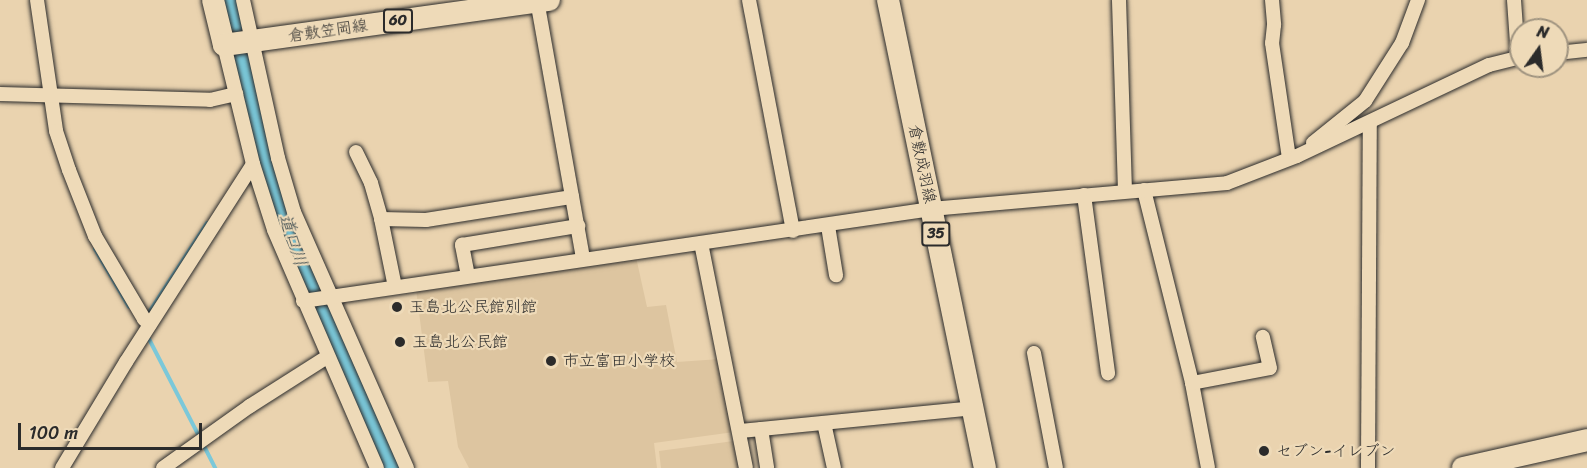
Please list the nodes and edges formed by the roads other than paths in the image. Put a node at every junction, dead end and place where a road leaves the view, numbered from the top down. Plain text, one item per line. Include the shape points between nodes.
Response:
1 (37, 0) edge
2 (213, 0) edge
3 (243, 0) edge
4 (748, 0) edge
5 (888, 0) edge
6 (1119, 0) edge
7 (1272, 0) edge
8 (1418, 0) edge
9 (1514, 0) edge
10 (541, 1) edge
11 (478, 5) edge
12 (1516, 18) edge
13 (238, 43) junction
14 (1587, 50) edge
15 (1569, 52) edge
16 (1509, 60) edge
17 (0, 94) edge
18 (236, 94) junction
19 (48, 97) junction
20 (1370, 123) junction
21 (356, 152) dead end
22 (1293, 157) junction
23 (253, 164) junction
24 (1144, 190) junction
25 (1125, 191) junction
26 (1084, 195) junction
27 (572, 197) junction
28 (931, 209) junction
29 (381, 219) junction
30 (578, 226) junction
31 (828, 226) junction
32 (793, 231) junction
33 (701, 243) junction
34 (584, 259) junction
35 (836, 275) dead end
36 (468, 276) junction
37 (394, 287) junction
38 (329, 297) junction
39 (304, 301) junction
40 (150, 325) junction
41 (1263, 337) dead end
42 (1034, 353) dead end
43 (327, 357) junction
44 (1108, 373) dead end
45 (1192, 383) junction
46 (973, 408) junction
47 (824, 423) junction
48 (761, 429) junction
49 (740, 431) junction
50 (1587, 440) edge
51 (1587, 455) edge
52 (62, 468) edge
53 (163, 468) edge
54 (377, 468) edge
55 (407, 468) edge
56 (746, 468) edge
57 (767, 468) edge
58 (834, 468) edge
59 (985, 468) edge
60 (1056, 468) edge
61 (1208, 468) edge
62 (1368, 468) edge
63 (1463, 468) edge
64 (1532, 468) edge

1 - 19 street
2 - 13 main road
3 - 13 street
4 - 32 street
5 - 28 main road, 倉敷成羽線 / 35
6 - 25 street
7 - 22 street via 1272,43
8 - 22 street via 1402,43 1365,101
9 - 12 street
10 - 11 main road, 倉敷笠岡線 / 60
10 - 27 street
11 - 13 main road, 倉敷笠岡線 / 60
13 - 18 street
13 - 38 street via 294,212
14 - 15 street
16 - 20 street via 1489,65
17 - 19 street
18 - 19 street via 210,100
18 - 23 street
19 - 40 street via 56,131 96,236
20 - 22 street
20 - 62 street
21 - 29 street via 371,183
22 - 24 street via 1227,183
23 - 39 street via 274,230
23 - 40 street
24 - 25 street
24 - 45 street
25 - 26 street
26 - 28 street
26 - 44 street
27 - 29 street via 426,220
27 - 30 street
28 - 31 street
28 - 46 main road, 倉敷成羽線 / 35
29 - 37 street
30 - 34 street
30 - 36 street via 462,245
31 - 32 street
31 - 35 street
32 - 33 street
33 - 34 street
33 - 49 street
34 - 36 street
36 - 37 street
37 - 38 street
38 - 39 street
38 - 55 street
39 - 43 street
40 - 52 street
41 - 45 street via 1270,368
42 - 60 street
43 - 53 street
43 - 54 street
45 - 61 street
46 - 47 street
46 - 59 main road, 倉敷成羽線 / 35
47 - 48 street
47 - 58 street
48 - 49 street
48 - 57 street
49 - 56 street
50 - 63 main road
51 - 64 main road

